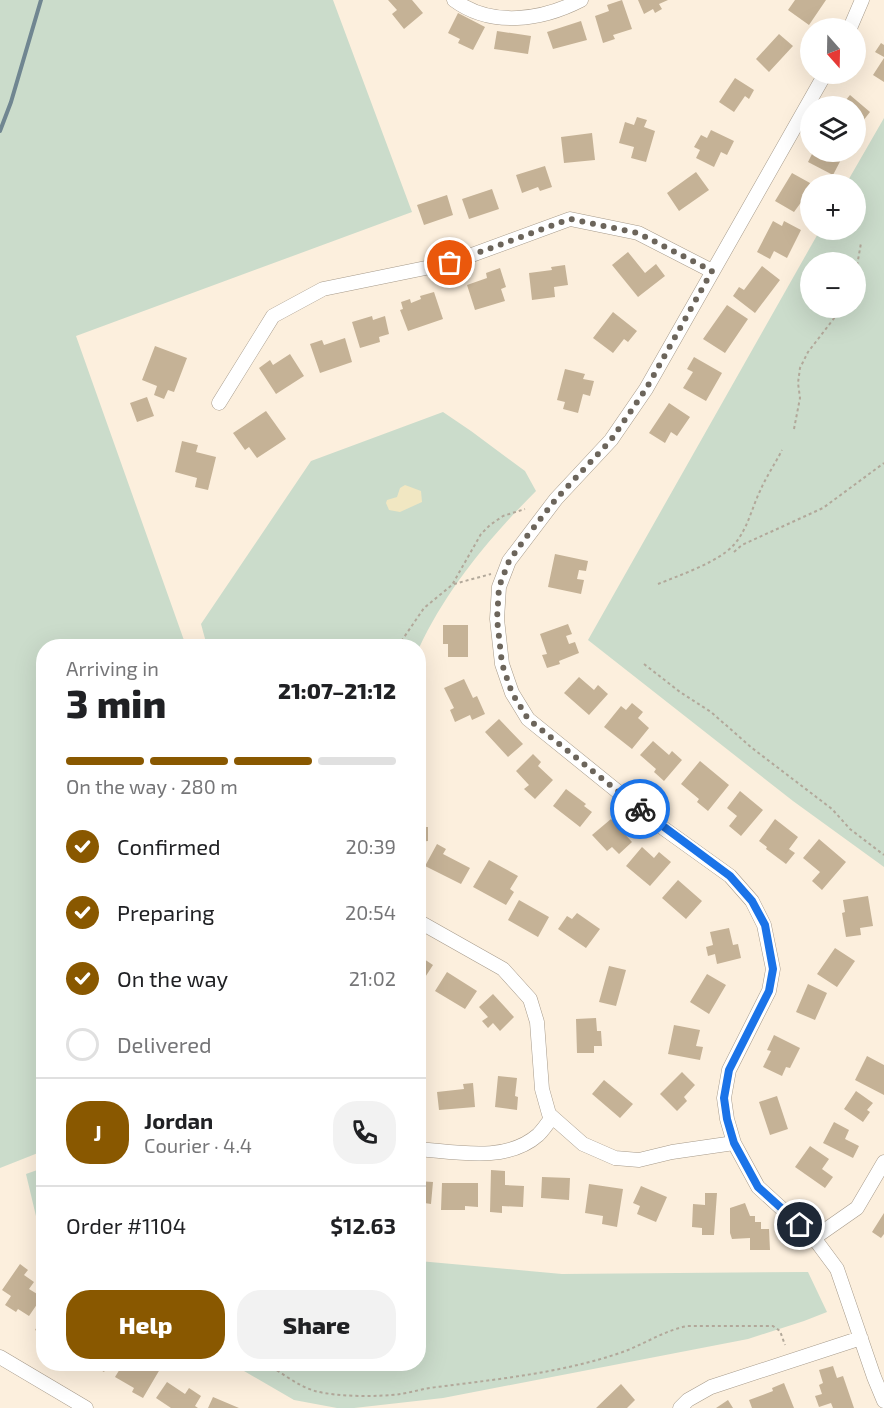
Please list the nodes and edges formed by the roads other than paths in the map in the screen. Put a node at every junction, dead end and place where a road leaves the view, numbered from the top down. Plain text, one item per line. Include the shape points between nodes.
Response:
1 (454, 0) edge
2 (581, 0) edge
3 (862, 0) edge
4 (854, 18) edge
5 (819, 84) edge
6 (712, 271) junction
7 (219, 403) dead end
8 (426, 926) edge
9 (552, 1117) junction
10 (734, 1143) junction
11 (426, 1150) edge
12 (884, 1162) edge
13 (814, 1238) junction
14 (861, 1338) junction
15 (0, 1357) edge
16 (884, 1401) edge
17 (86, 1408) edge
18 (680, 1408) edge

1 - 2 street via 477,12 513,19 549,13
3 - 4 street
5 - 6 street
6 - 7 street via 638,233 570,219 450,263 323,289 273,316
6 - 10 street via 646,389 611,440 556,499 509,561 499,587 497,619 502,664 512,693 528,719 659,825 730,876 752,901 765,925 773,969 769,991 729,1070 724,1098
8 - 9 street via 503,969 530,999 537,1022 542,1089
9 - 10 street via 583,1144 615,1158 639,1160
9 - 11 street via 537,1136 510,1150 490,1154
10 - 13 street via 758,1187
12 - 13 street via 857,1208
13 - 14 street via 837,1269
14 - 16 street
14 - 18 street via 711,1387
15 - 17 street

